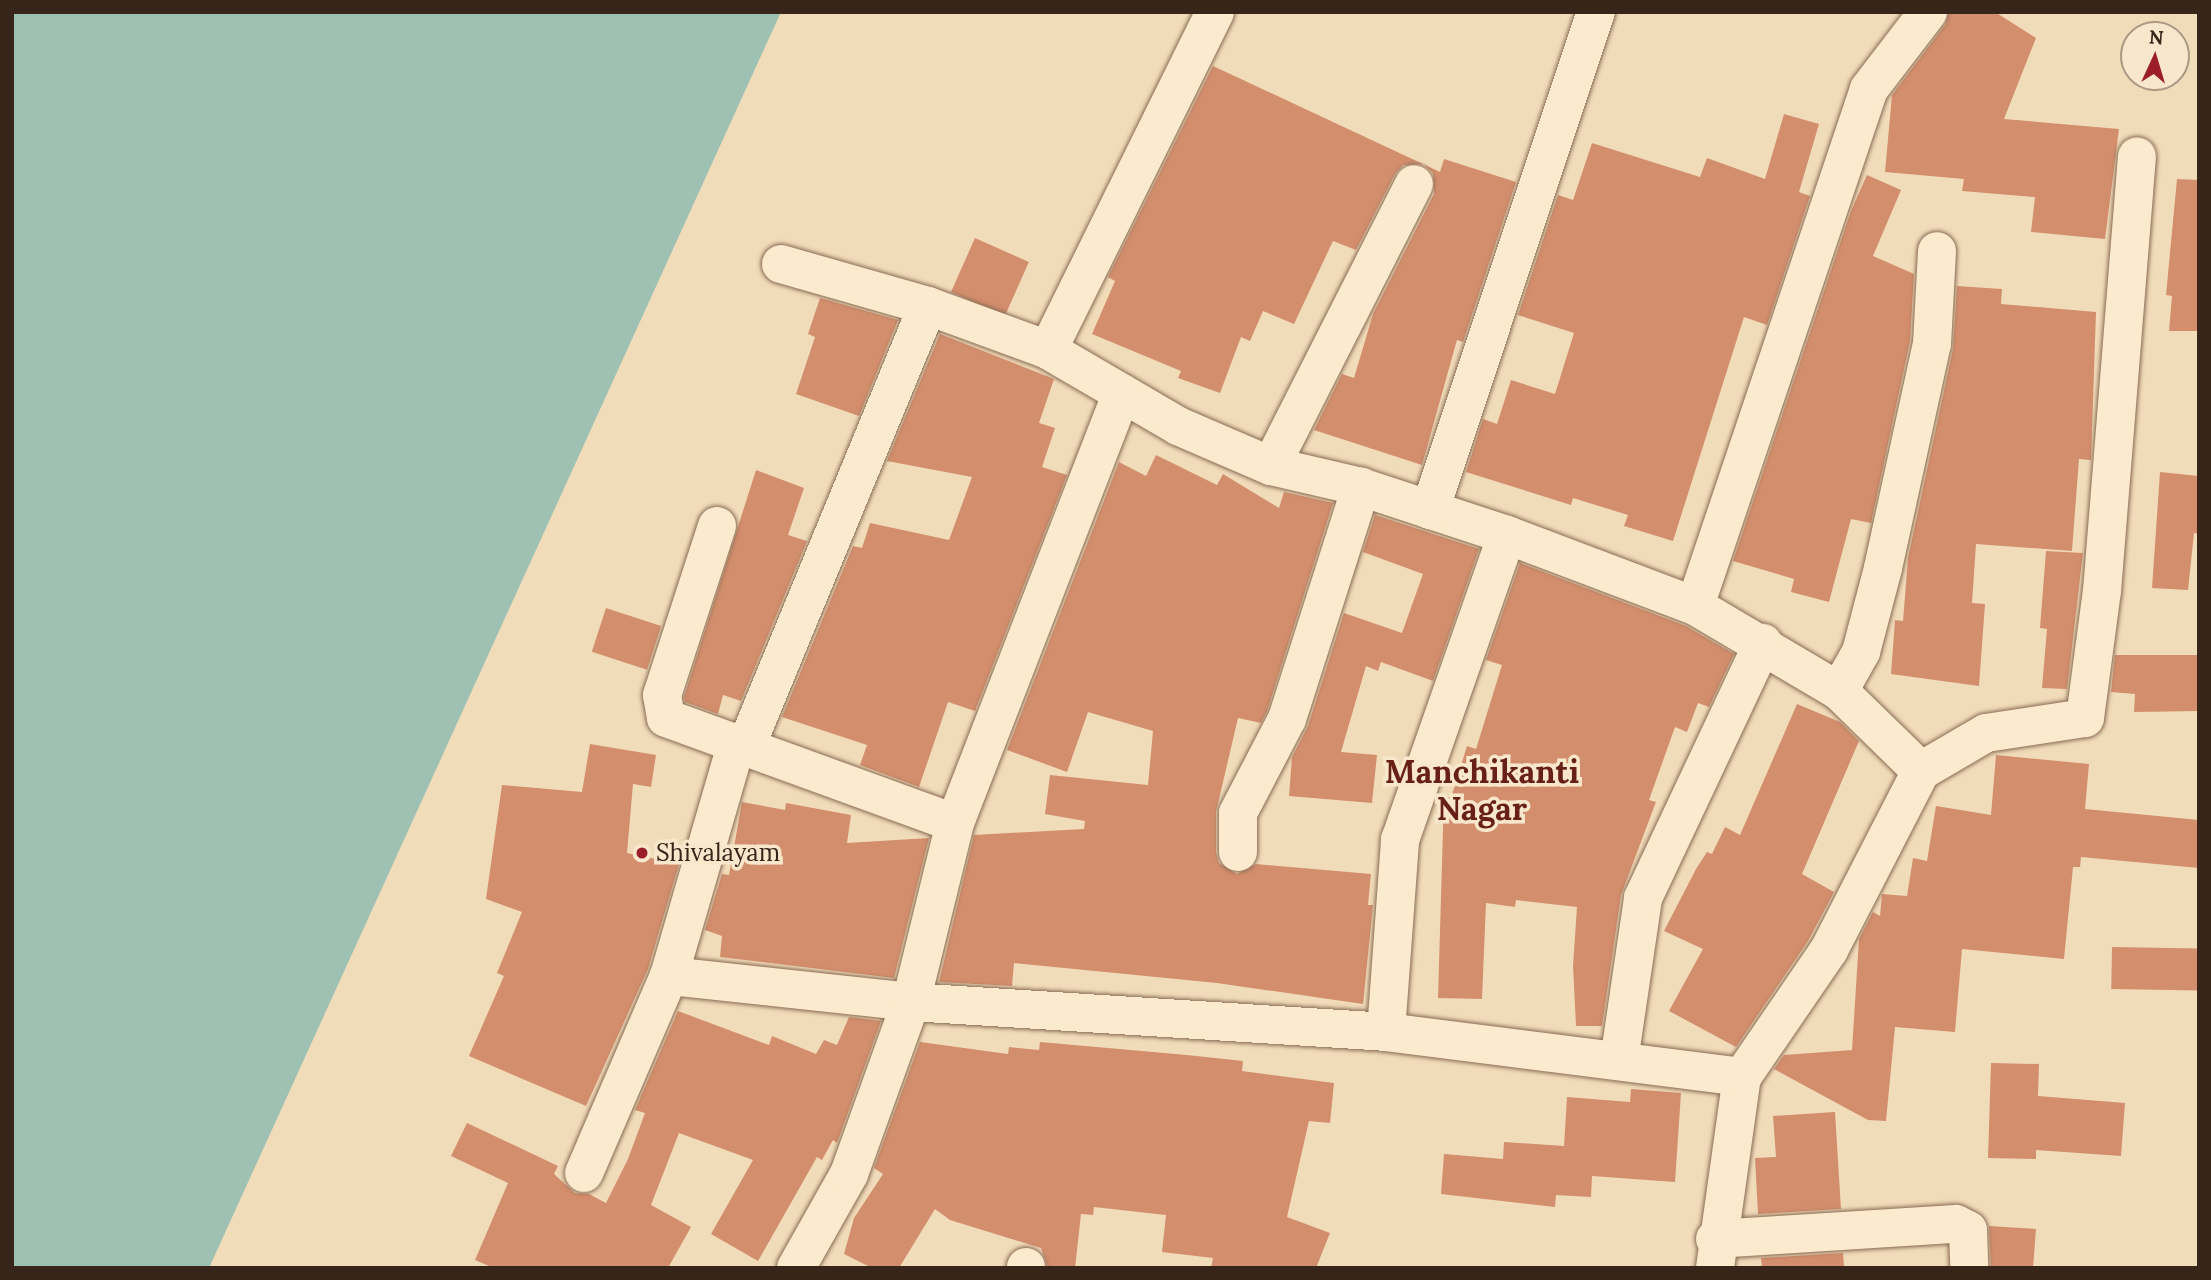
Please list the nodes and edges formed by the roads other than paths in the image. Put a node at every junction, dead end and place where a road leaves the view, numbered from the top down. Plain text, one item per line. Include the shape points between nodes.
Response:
1 (1215, 12) edge
2 (1596, 12) edge
3 (1928, 12) edge
4 (2137, 156) dead end
5 (1414, 184) dead end
6 (1937, 251) dead end
7 (782, 264) dead end
8 (928, 306) junction
9 (1048, 350) junction
10 (1122, 393) junction
11 (1271, 467) junction
12 (1361, 487) junction
13 (1430, 510) junction
14 (717, 526) dead end
15 (1507, 534) junction
16 (1695, 606) junction
17 (1763, 643) junction
18 (1839, 691) junction
19 (741, 748) junction
20 (1921, 771) junction
21 (956, 822) junction
22 (1238, 852) dead end
23 (669, 976) junction
24 (911, 1002) junction
25 (1386, 1032) junction
26 (1619, 1060) junction
27 (1742, 1077) junction
28 (584, 1173) dead end
29 (1715, 1253) edge
30 (796, 1268) edge
31 (1969, 1268) edge

1 - 9 street
2 - 13 street
3 - 16 street via 1869,89
4 - 20 street via 2102,590 2085,718 1986,733
5 - 11 street
6 - 18 street via 1932,344 1886,555 1861,652
7 - 8 street
8 - 9 street
8 - 19 street
9 - 10 street
10 - 11 street via 1178,426
10 - 21 street
11 - 12 street
12 - 13 street
12 - 22 street via 1287,719 1238,813
13 - 15 street
14 - 19 street via 661,707 674,724
15 - 16 street
15 - 25 street via 1400,840
16 - 17 street
17 - 18 street
17 - 26 street via 1643,898
18 - 20 street
19 - 21 street
19 - 23 street
20 - 27 street via 1829,950
21 - 24 street
23 - 24 street
23 - 28 street
24 - 25 street
24 - 30 street via 849,1174
25 - 26 street
26 - 27 street
27 - 29 street
29 - 31 street via 1956,1224 1968,1230

